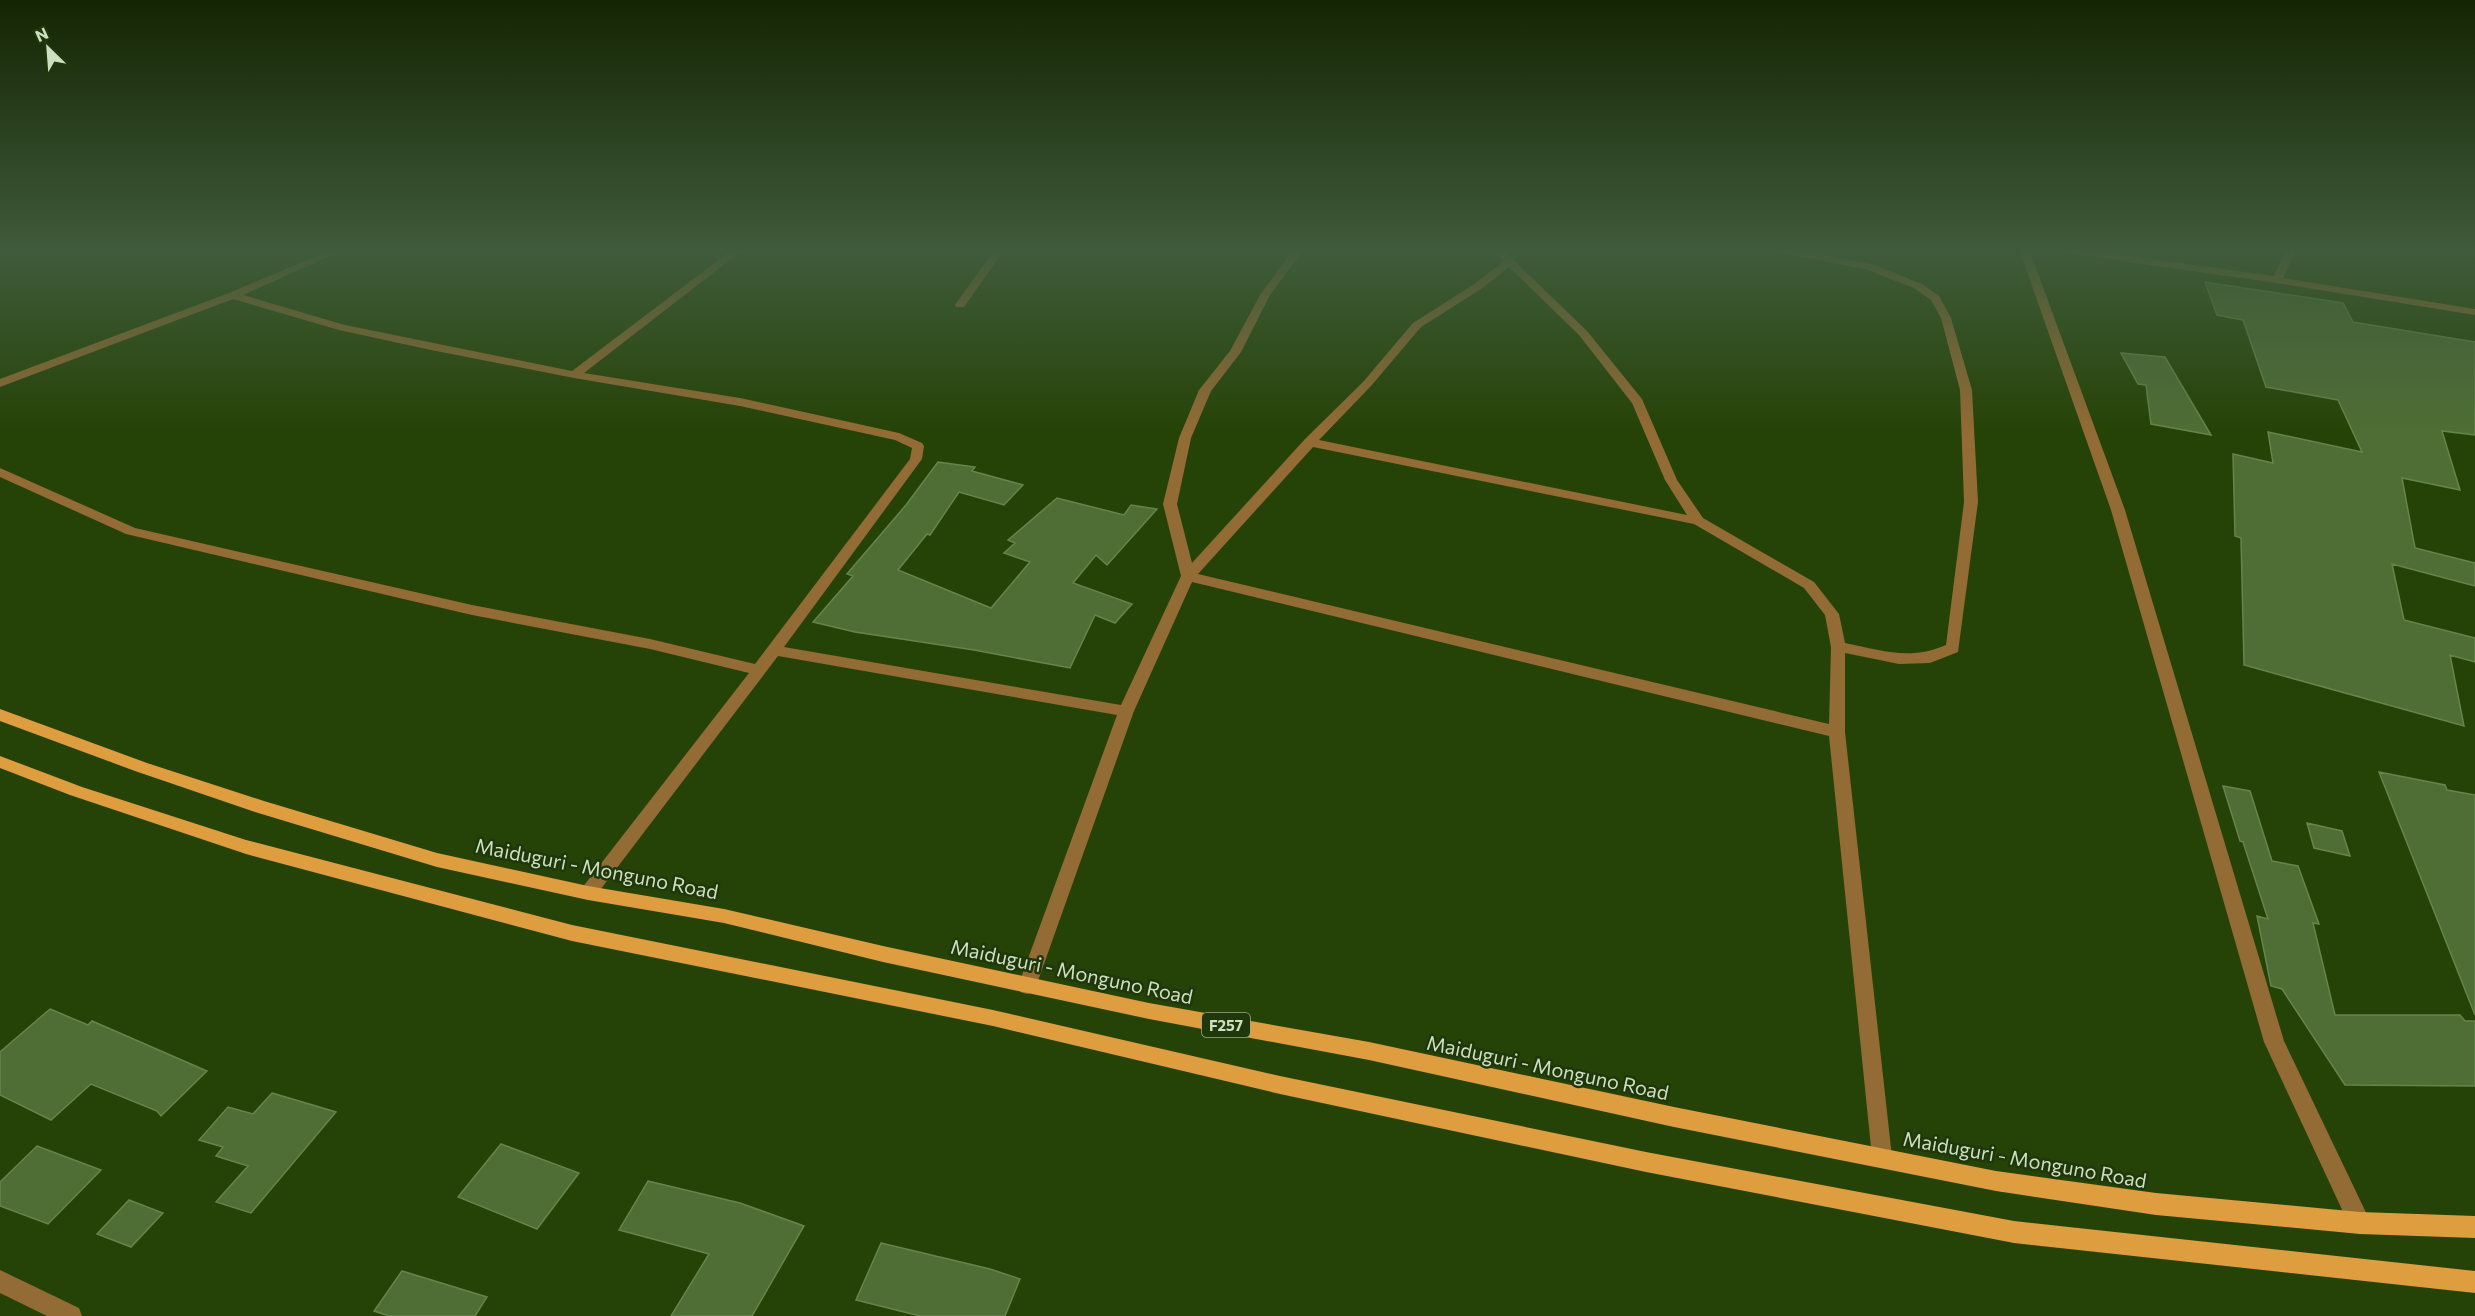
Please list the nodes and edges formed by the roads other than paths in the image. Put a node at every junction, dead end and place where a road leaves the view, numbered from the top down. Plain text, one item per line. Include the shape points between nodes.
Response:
1 (192, 310) edge
2 (286, 310) edge
3 (659, 310) edge
4 (1257, 310) edge
5 (1440, 310) edge
6 (1560, 310) edge
7 (1942, 310) edge
8 (2046, 310) edge
9 (574, 375) junction
10 (0, 383) edge
11 (1309, 442) junction
12 (0, 472) edge
13 (1698, 521) junction
14 (1188, 576) junction
15 (1838, 647) junction
16 (774, 650) junction
17 (759, 669) junction
18 (1126, 711) junction
19 (0, 715) edge
20 (1838, 732) junction
21 (0, 762) edge
22 (588, 893) junction
23 (1027, 986) junction
24 (1882, 1157) junction
25 (2360, 1223) junction
26 (2475, 1227) edge
27 (0, 1281) edge
28 (2475, 1282) edge
29 (71, 1316) edge

1 - 10 street
2 - 9 street via 343,327
3 - 9 street
4 - 14 street via 1235,352 1205,390 1185,438 1170,504
5 - 11 street via 1417,325 1367,384
6 - 13 street via 1638,402 1671,480
7 - 15 street via 1966,390 1971,502 1953,648 1930,658 1899,659
8 - 25 street via 2118,510 2274,1042
9 - 16 street via 740,402 899,437 918,446 916,459
11 - 13 street
11 - 14 street
12 - 17 street via 131,531 472,610
13 - 15 street via 1809,585 1832,614
14 - 18 street
14 - 20 street
15 - 20 street
16 - 17 street
16 - 18 street
17 - 22 street
18 - 23 street
19 - 22 main road, Maiduguri - Monguno Road / F257 via 141,767 437,860
20 - 24 street
21 - 28 main road via 246,847 572,933 993,1018 1280,1085 1646,1162 2014,1233
22 - 23 main road, Maiduguri - Monguno Road / F257 via 724,916
23 - 24 main road, Maiduguri - Monguno Road / F257 via 1369,1051
24 - 25 main road, Maiduguri - Monguno Road / F257 via 1996,1181 2156,1204
25 - 26 main road, Maiduguri - Monguno Road / F257
27 - 29 street

